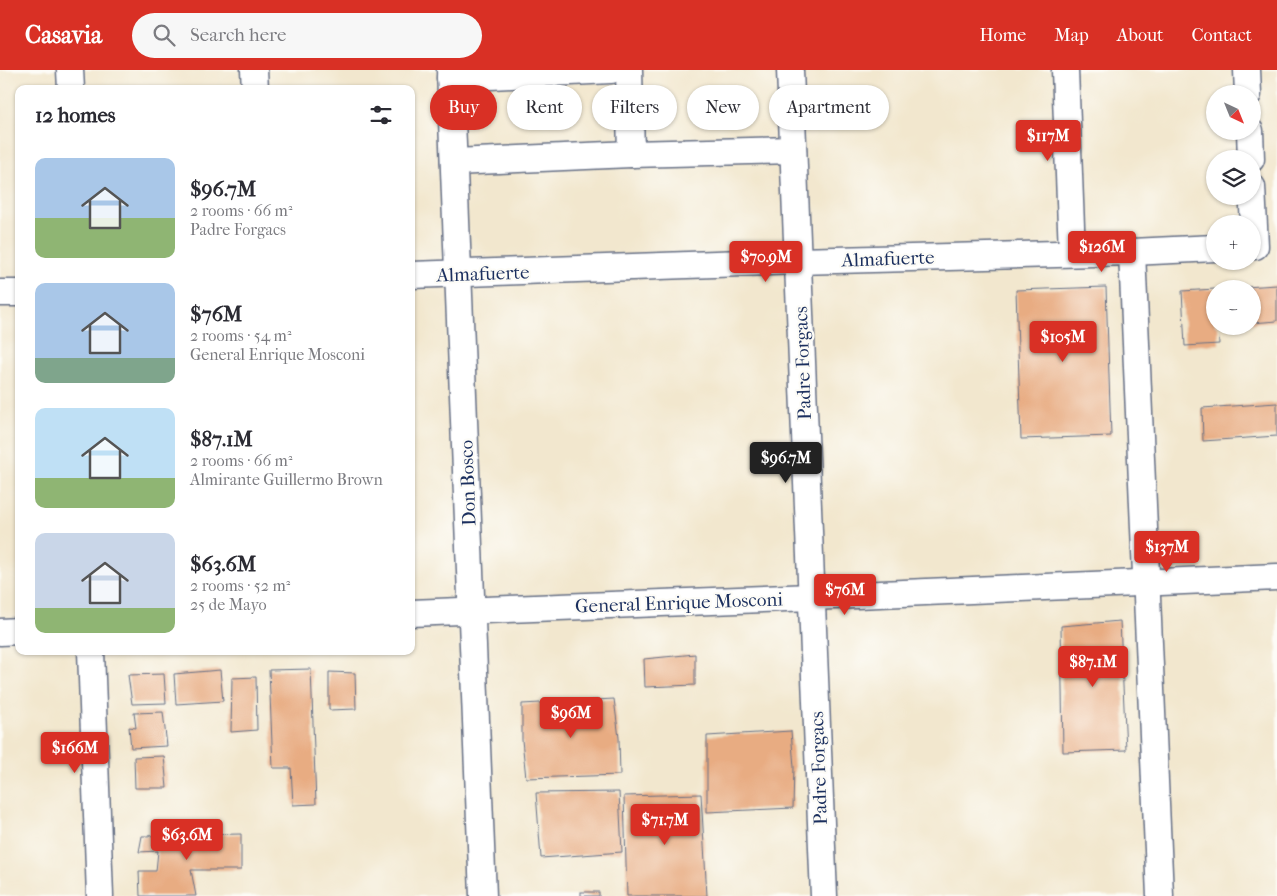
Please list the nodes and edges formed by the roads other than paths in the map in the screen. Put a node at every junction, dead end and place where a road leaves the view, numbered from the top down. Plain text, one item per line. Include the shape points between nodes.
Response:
1 (70, 70) edge
2 (254, 70) edge
3 (611, 70) edge
4 (629, 70) edge
5 (790, 70) edge
6 (1065, 70) edge
7 (1247, 70) edge
8 (450, 74) edge
9 (71, 85) edge
10 (255, 85) edge
11 (1248, 85) edge
12 (794, 150) junction
13 (631, 154) junction
14 (454, 162) junction
15 (1255, 205) edge
16 (1262, 246) edge
17 (1206, 248) edge
18 (1132, 252) junction
19 (1072, 253) junction
20 (798, 261) junction
21 (458, 273) junction
22 (415, 275) edge
23 (15, 292) edge
24 (0, 293) edge
25 (1277, 577) edge
26 (1147, 582) junction
27 (811, 597) junction
28 (472, 610) junction
29 (415, 613) edge
30 (15, 631) edge
31 (0, 632) edge
32 (91, 655) edge
33 (100, 896) edge
34 (483, 896) edge
35 (824, 896) edge
36 (1160, 896) edge

1 - 9 street
2 - 10 street
3 - 8 street
4 - 13 street
5 - 12 street, Padre Forgacs
6 - 19 street
7 - 11 street
8 - 14 street, Don Bosco
12 - 13 street
12 - 20 street, Padre Forgacs
13 - 14 street
14 - 21 street, Don Bosco
15 - 16 street
17 - 18 street, Almafuerte
18 - 19 street, Almafuerte
18 - 26 street
19 - 20 street, Almafuerte
20 - 21 street, Almafuerte
20 - 27 street, Padre Forgacs
21 - 22 street, Almafuerte
21 - 28 street, Don Bosco
23 - 24 street
25 - 26 street, General Enrique Mosconi
26 - 27 street, General Enrique Mosconi
26 - 36 street
27 - 28 street, General Enrique Mosconi
27 - 35 street, Padre Forgacs
28 - 29 street, General Enrique Mosconi
28 - 34 street, Don Bosco
30 - 31 street
32 - 33 street

